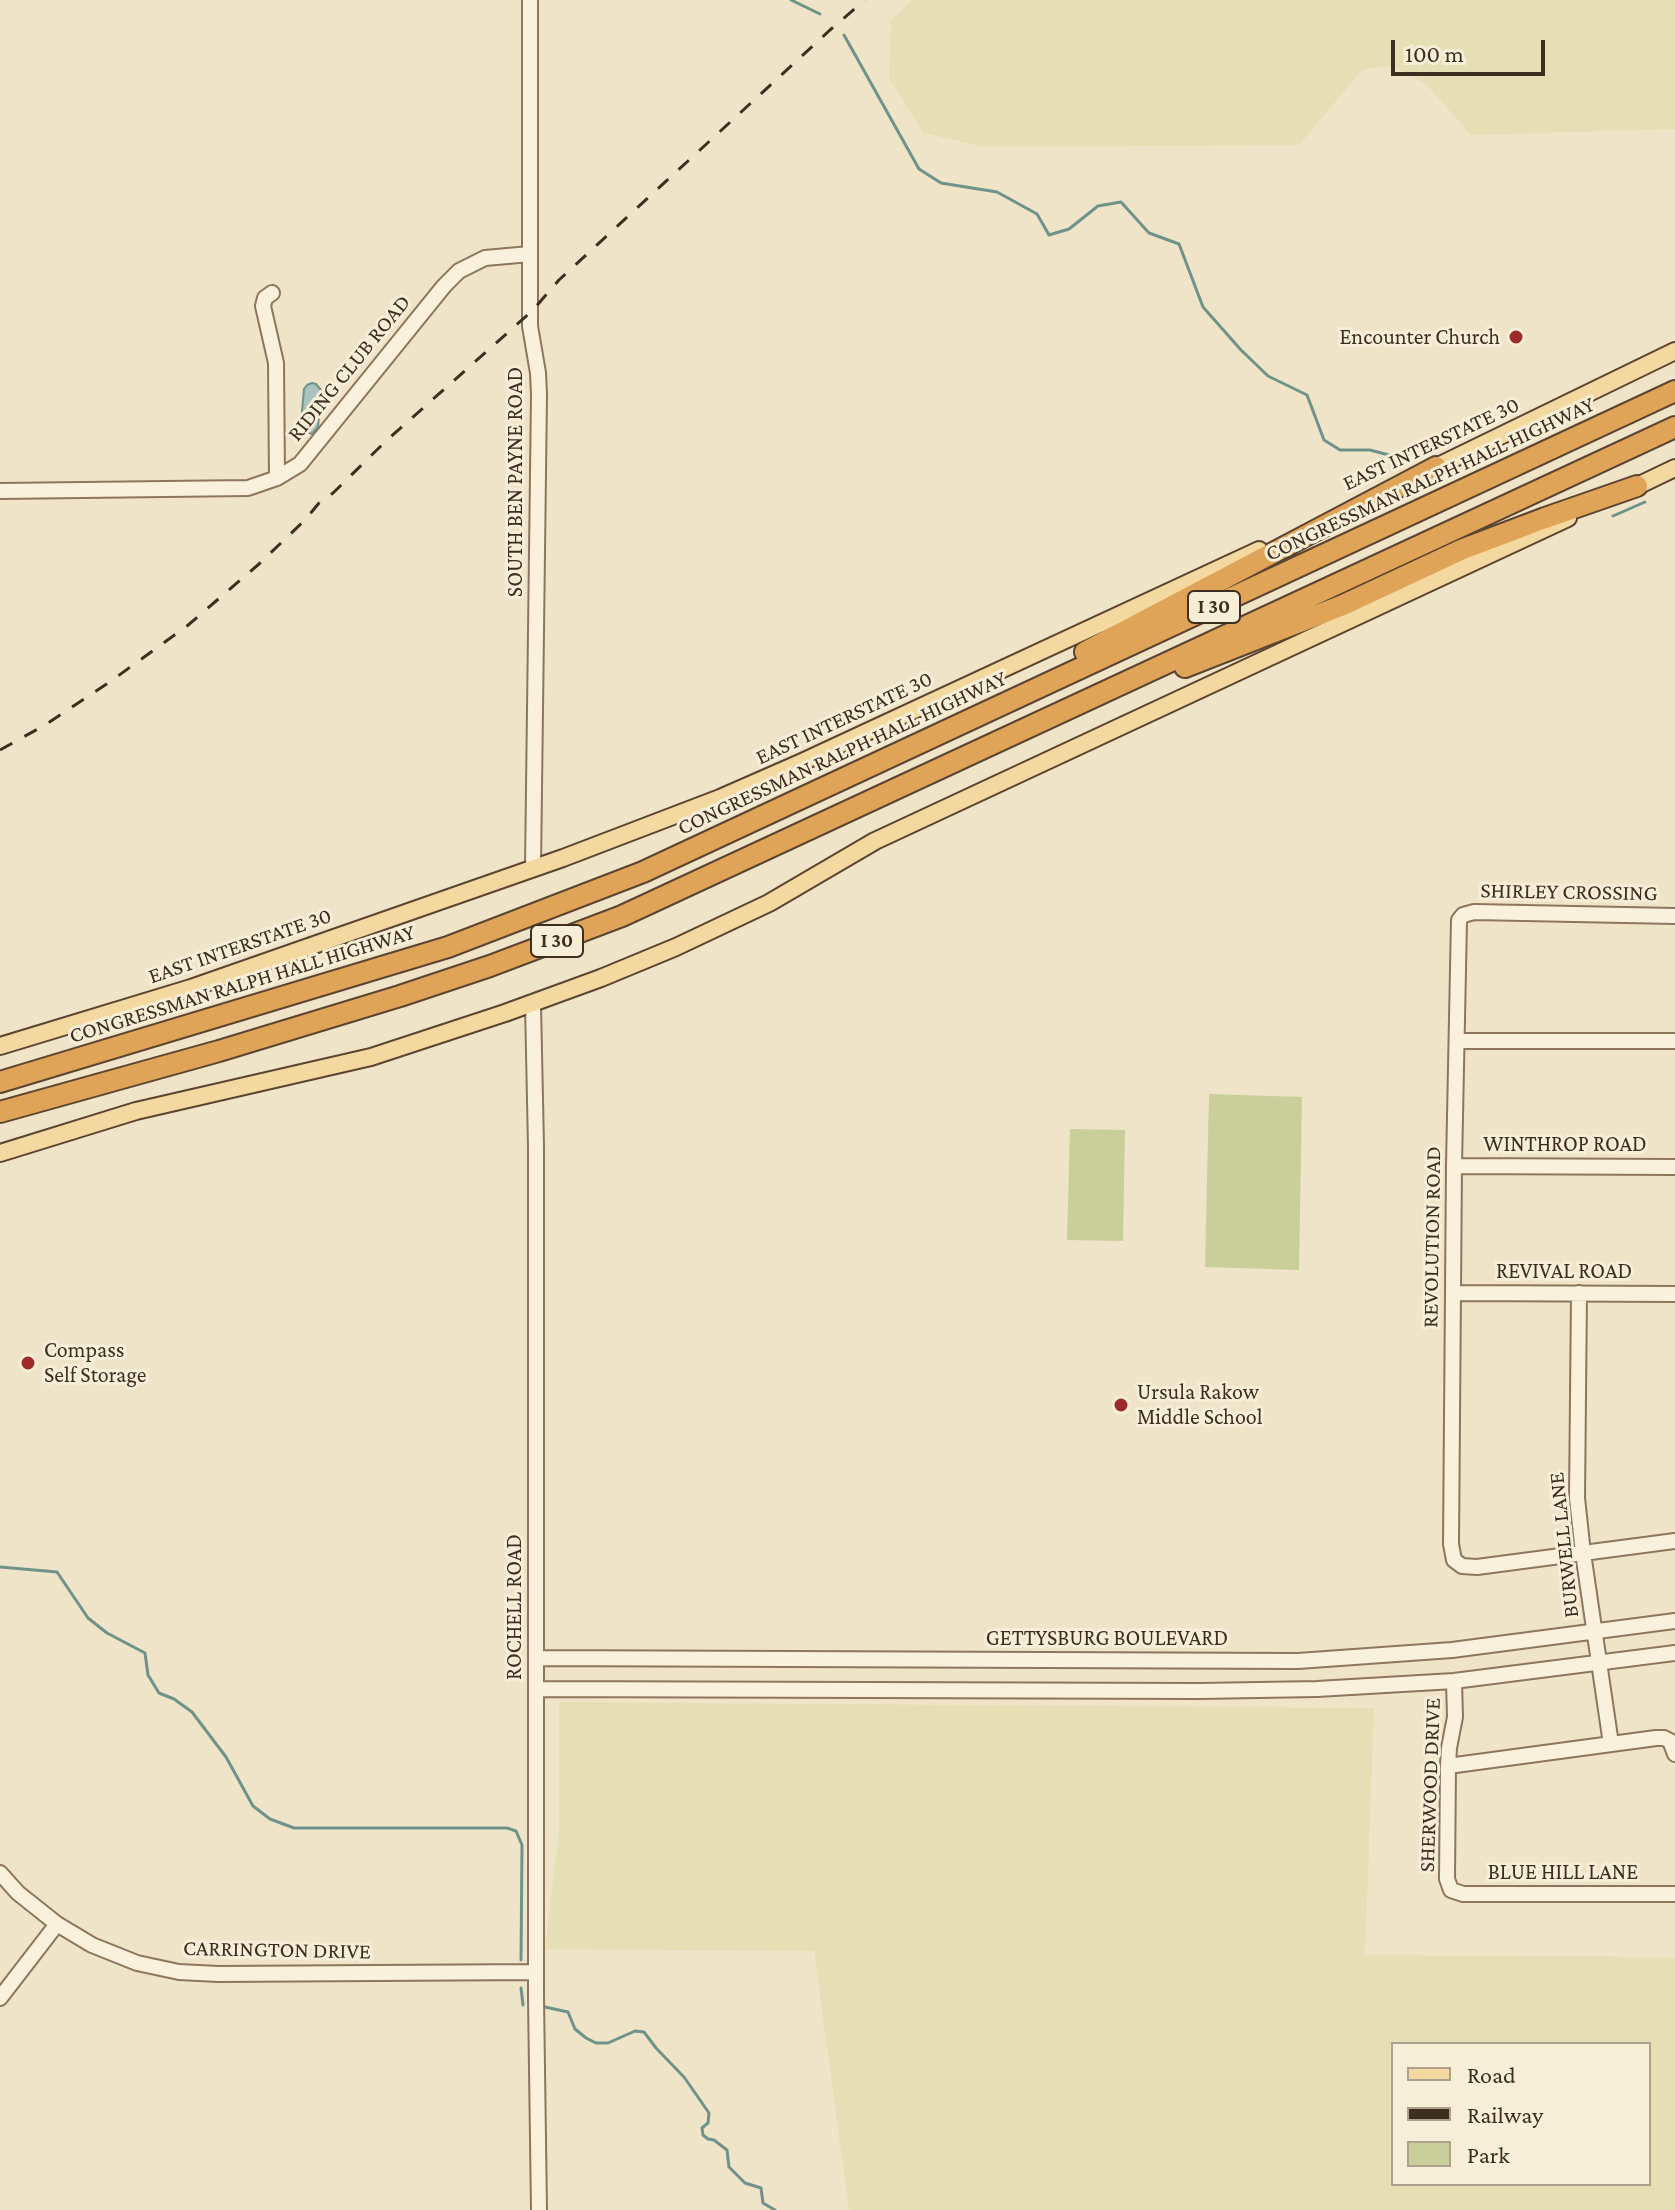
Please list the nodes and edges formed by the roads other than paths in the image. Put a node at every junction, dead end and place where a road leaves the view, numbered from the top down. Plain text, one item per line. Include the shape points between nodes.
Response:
1 (530, 0) edge
2 (530, 254) junction
3 (272, 293) dead end
4 (1675, 351) edge
5 (1675, 391) edge
6 (1675, 427) edge
7 (1436, 467) junction
8 (1675, 468) edge
9 (277, 478) junction
10 (1637, 486) junction
11 (0, 491) edge
12 (1087, 701) junction
13 (752, 821) junction
14 (533, 868) junction
15 (1463, 915) joint
16 (1675, 916) edge
17 (533, 1004) junction
18 (1457, 1041) junction
19 (1675, 1041) edge
20 (0, 1046) edge
21 (0, 1082) edge
22 (0, 1112) edge
23 (0, 1153) edge
24 (1454, 1166) junction
25 (1675, 1167) edge
26 (1453, 1293) junction
27 (1579, 1293) junction
28 (1675, 1294) edge
29 (1675, 1541) edge
30 (1583, 1553) junction
31 (1675, 1621) edge
32 (1595, 1633) junction
33 (1675, 1653) edge
34 (536, 1658) junction
35 (1600, 1664) junction
36 (1454, 1681) junction
37 (536, 1689) junction
38 (1611, 1744) junction
39 (1672, 1748) edge
40 (1448, 1766) junction
41 (0, 1873) edge
42 (1451, 1890) joint
43 (1675, 1894) edge
44 (57, 1924) junction
45 (536, 1972) junction
46 (0, 1998) edge
47 (539, 2210) edge

1 - 2 street, SOUTH BEN PAYNE ROAD
2 - 9 street, RIDING CLUB ROAD via 485,258 459,271 300,464
2 - 14 street, SOUTH BEN PAYNE ROAD via 530,326 539,394
3 - 9 street via 263,306 276,363
4 - 7 main road, EAST INTERSTATE 30
5 - 13 highway, CONGRESSMAN RALPH HALL HIGHWAY / I 30
6 - 12 highway, I 30
7 - 13 highway
7 - 14 main road, EAST INTERSTATE 30 via 800,763
8 - 10 main road
9 - 11 street, RIDING CLUB ROAD via 248,488
10 - 12 highway via 1463,549 1214,657
10 - 17 main road via 875,841 738,919
12 - 22 highway, I 30 via 622,916 490,966 219,1051
13 - 21 highway, CONGRESSMAN RALPH HALL HIGHWAY / I 30 via 643,872 448,947
14 - 20 main road, EAST INTERSTATE 30 via 191,988
15 - 16 street, SHIRLEY CROSSING
15 - 18 street, REVOLUTION ROAD via 1458,926
17 - 23 main road via 371,1057 136,1111
17 - 34 street, ROCHELL ROAD
18 - 19 street
18 - 24 street, REVOLUTION ROAD
24 - 25 street, WINTHROP ROAD
24 - 26 street, REVOLUTION ROAD
26 - 27 street, REVIVAL ROAD
26 - 30 street, REVOLUTION ROAD via 1454,1560 1477,1567
27 - 28 street, REVIVAL ROAD
27 - 30 street, BURWELL LANE via 1577,1498
29 - 30 street
30 - 32 street, BURWELL LANE
31 - 32 street, GETTYSBURG BOULEVARD
32 - 34 street, GETTYSBURG BOULEVARD via 1298,1661
32 - 35 street, BURWELL LANE
33 - 35 street
34 - 37 street, ROCHELL ROAD
35 - 36 street
35 - 38 street, BURWELL LANE
36 - 37 street via 1200,1691
36 - 40 street, SHERWOOD DRIVE
37 - 45 street, ROCHELL ROAD
38 - 39 street via 1664,1738
38 - 40 street
40 - 42 street, SHERWOOD DRIVE
41 - 44 street, CARRINGTON DRIVE
42 - 43 street, BLUE HILL LANE
44 - 45 street, CARRINGTON DRIVE via 137,1963 179,1972
44 - 46 street
45 - 47 street, ROCHELL ROAD

